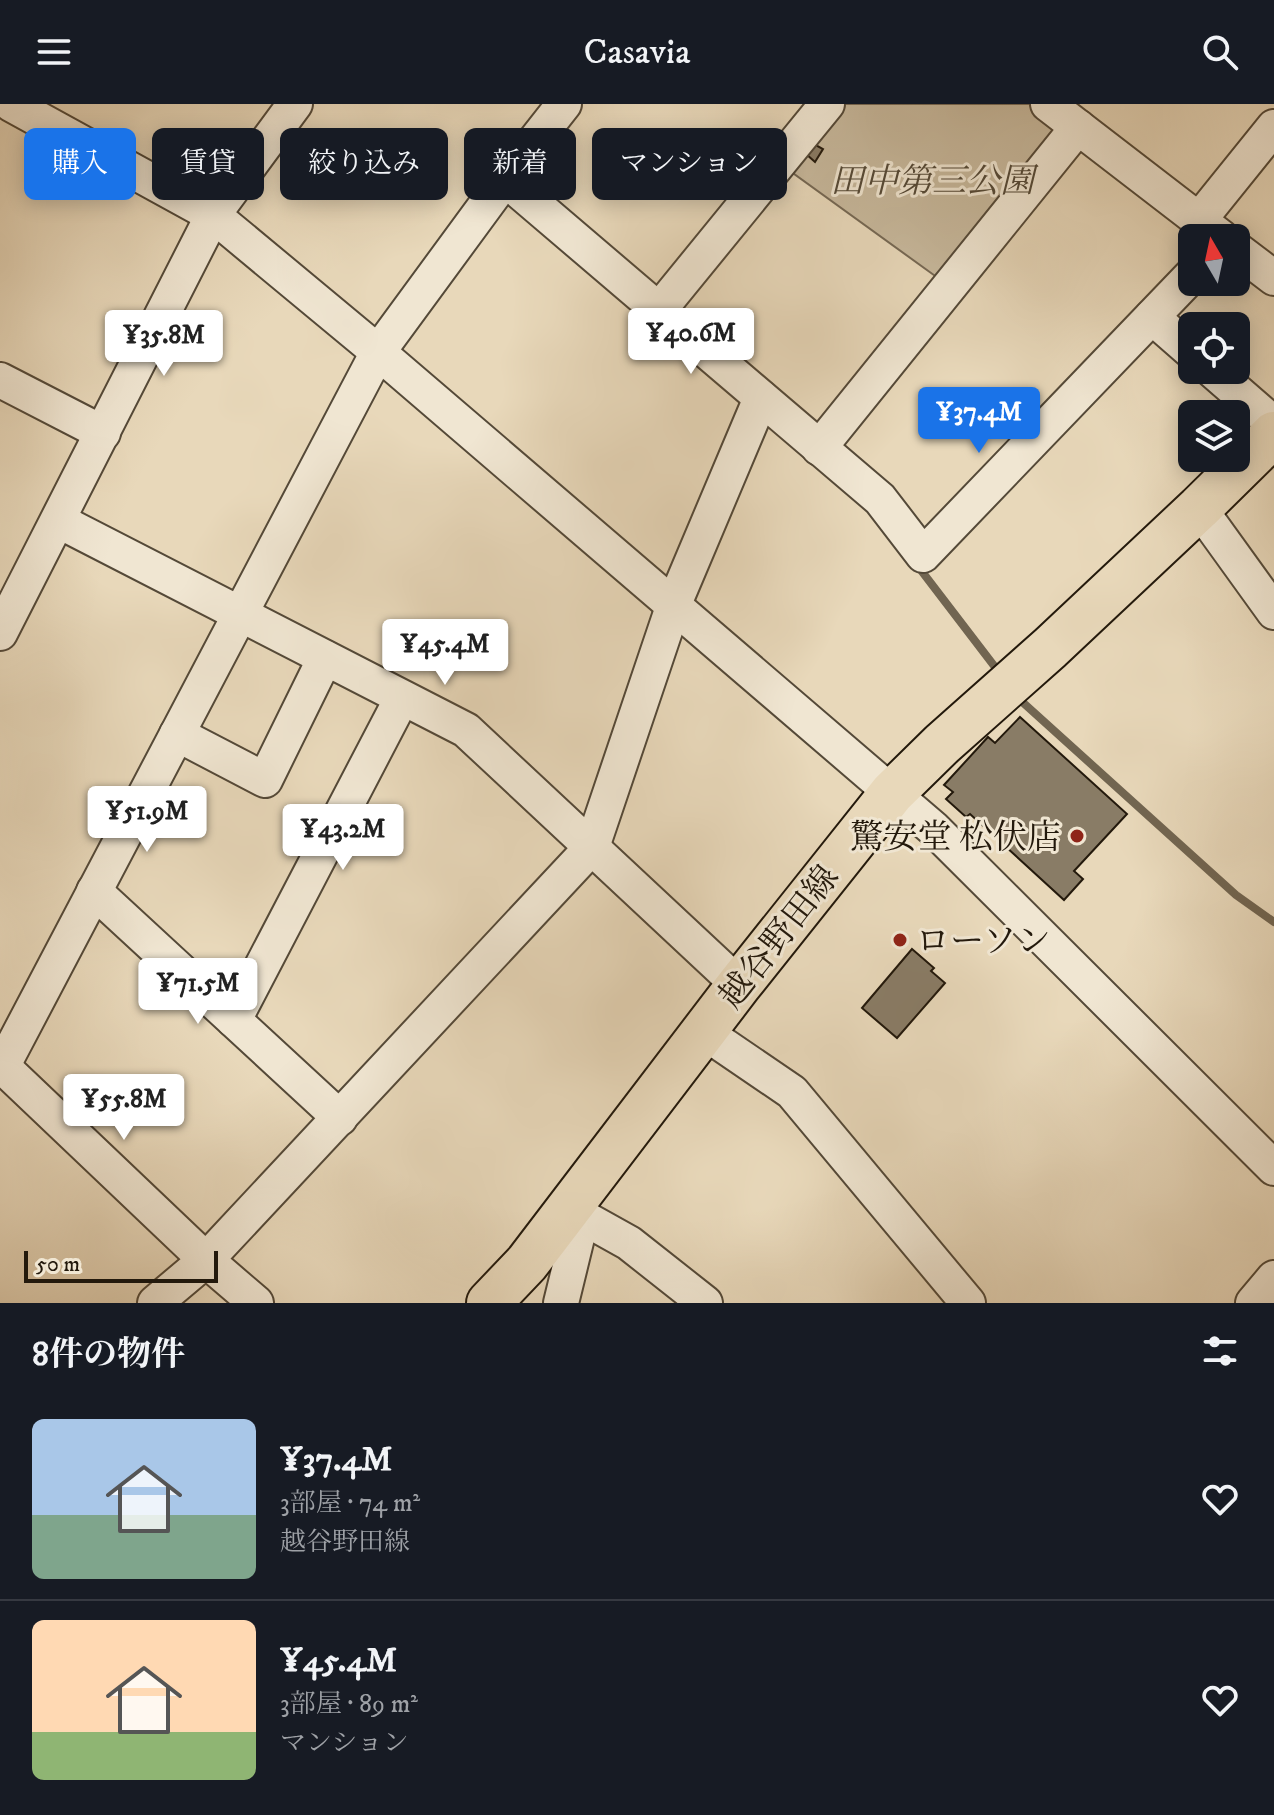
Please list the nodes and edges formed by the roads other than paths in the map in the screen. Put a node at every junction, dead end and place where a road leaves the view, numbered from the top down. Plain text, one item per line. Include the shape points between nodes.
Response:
1 (11, 104) edge
2 (564, 104) edge
3 (827, 104) edge
4 (1048, 104) edge
5 (289, 106) edge
6 (1078, 127) junction
7 (1274, 127) edge
8 (545, 128) edge
9 (490, 200) edge
10 (530, 200) edge
11 (213, 215) junction
12 (1204, 224) edge
13 (1214, 224) edge
14 (1250, 260) edge
15 (1274, 278) edge
16 (1178, 290) edge
17 (659, 310) junction
18 (1152, 317) junction
19 (1178, 340) edge
20 (378, 352) junction
21 (0, 380) edge
22 (1228, 384) edge
23 (761, 398) junction
24 (1274, 424) edge
25 (103, 433) junction
26 (1274, 434) edge
27 (819, 448) junction
28 (1199, 508) junction
29 (59, 521) junction
30 (674, 604) junction
31 (1274, 612) edge
32 (239, 615) junction
33 (0, 633) edge
34 (325, 658) junction
35 (402, 698) junction
36 (177, 734) junction
37 (892, 793) junction
38 (592, 847) junction
39 (94, 891) junction
40 (739, 985) junction
41 (234, 1020) junction
42 (704, 1032) junction
43 (1, 1066) edge
44 (340, 1118) junction
45 (1274, 1168) edge
46 (575, 1213) junction
47 (206, 1260) junction
48 (1274, 1278) edge
49 (155, 1303) edge
50 (256, 1303) edge
51 (489, 1303) edge
52 (561, 1303) edge
53 (705, 1303) edge
54 (968, 1303) edge
55 (1253, 1303) edge

1 - 11 street
2 - 8 street
3 - 17 street
4 - 6 street
5 - 11 street
6 - 12 street
6 - 27 street
7 - 13 street
9 - 20 street
10 - 17 street
11 - 20 street
11 - 25 street
14 - 15 street
16 - 18 street
17 - 23 street
18 - 19 street
18 - 27 street via 923,555 880,499
20 - 30 street
20 - 32 street
21 - 25 street
22 - 24 street
23 - 27 street
23 - 30 street
25 - 29 street
26 - 28 main road, 越谷野田線
28 - 31 street
28 - 37 main road, 越谷野田線
29 - 32 street
29 - 33 street
30 - 37 street
30 - 38 street
32 - 34 street
32 - 36 street
34 - 35 street
34 - 36 street via 265,780
35 - 38 street via 466,730
35 - 41 street
36 - 39 street
37 - 40 main road, 越谷野田線
37 - 45 street
38 - 40 street
38 - 44 street
39 - 41 street
39 - 43 street
40 - 42 main road, 越谷野田線
41 - 44 street
42 - 46 main road, 越谷野田線
42 - 54 street via 792,1092
43 - 47 street
44 - 47 street
46 - 51 main road, 越谷野田線
46 - 52 street
46 - 53 street via 629,1243
47 - 49 street
47 - 50 street
48 - 55 street

